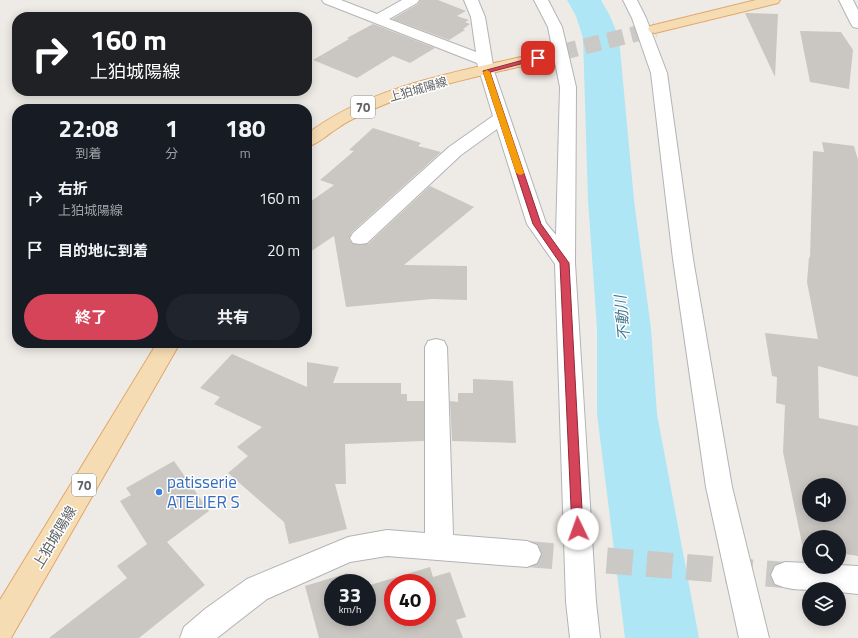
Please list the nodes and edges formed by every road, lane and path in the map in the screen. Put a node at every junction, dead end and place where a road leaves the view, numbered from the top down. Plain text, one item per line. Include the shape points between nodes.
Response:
1 (328, 0) edge
2 (412, 0) edge
3 (471, 0) edge
4 (541, 0) edge
5 (630, 0) edge
6 (773, 0) edge
7 (846, 0) edge
8 (378, 19) junction
9 (858, 24) edge
10 (655, 29) tunnel mouth
11 (538, 58) tunnel mouth
12 (486, 66) junction
13 (502, 116) junction
14 (312, 139) edge
15 (360, 238) dead end
16 (564, 263) junction
17 (436, 347) dead end
18 (166, 348) edge
19 (439, 547) junction
20 (527, 554) tunnel mouth
21 (785, 575) tunnel mouth
22 (858, 580) edge
23 (0, 628) edge
24 (195, 638) edge
25 (585, 638) edge
26 (754, 638) edge

1 - 8 street
2 - 8 street
3 - 12 street via 478,17
4 - 16 street via 555,27 568,87
5 - 26 street via 659,73 682,252 719,487
6 - 10 main road
7 - 9 street
8 - 12 street
11 - 12 main road, 上狛城陽線 / 70
12 - 13 street
12 - 14 main road, 上狛城陽線 / 70 via 379,101 348,115
13 - 15 street via 455,151
13 - 16 street via 537,224
16 - 25 street
17 - 19 street
18 - 23 main road, 上狛城陽線 / 70
19 - 20 street
19 - 24 street via 387,543 348,550 257,588
21 - 22 street

